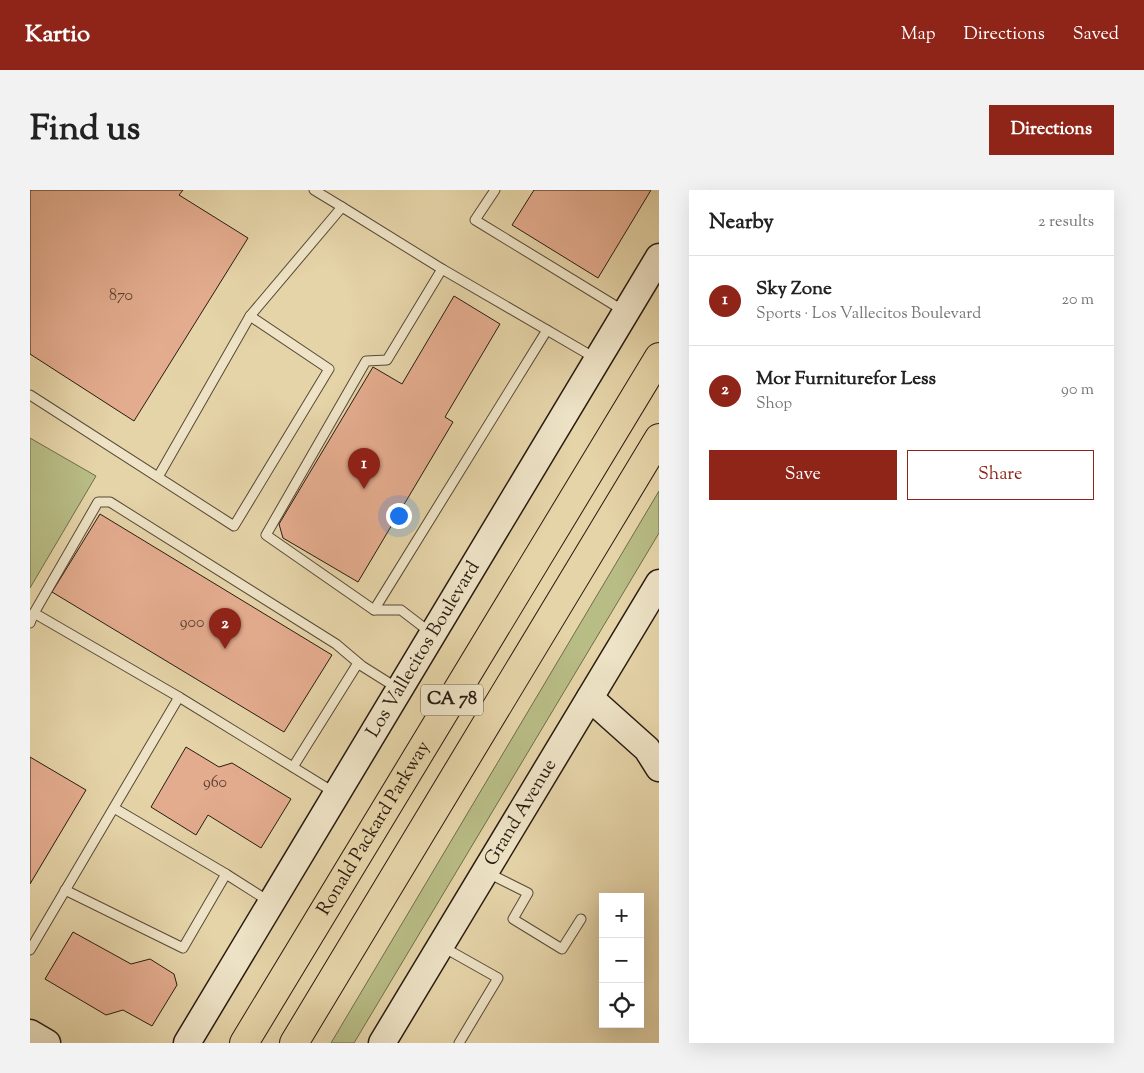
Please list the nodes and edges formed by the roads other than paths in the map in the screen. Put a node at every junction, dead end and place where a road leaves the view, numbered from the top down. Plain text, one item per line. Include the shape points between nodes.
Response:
1 (314, 190) edge
2 (495, 190) edge
3 (342, 207) junction
4 (659, 257) edge
5 (442, 269) junction
6 (626, 312) junction
7 (250, 316) junction
8 (546, 330) junction
9 (659, 357) edge
10 (597, 360) junction
11 (30, 395) edge
12 (659, 438) edge
13 (158, 477) junction
14 (659, 583) edge
15 (374, 610) junction
16 (34, 613) junction
17 (30, 623) edge
18 (433, 634) junction
19 (358, 663) junction
20 (399, 690) junction
21 (179, 697) junction
22 (590, 698) junction
23 (293, 767) junction
24 (659, 768) edge
25 (337, 794) junction
26 (114, 808) junction
27 (486, 872) junction
28 (226, 874) junction
29 (65, 890) junction
30 (271, 903) junction
31 (581, 919) dead end
32 (441, 945) junction
33 (30, 950) edge
34 (30, 1033) edge
35 (387, 1039) edge
36 (47, 1043) edge
37 (187, 1043) edge
38 (244, 1043) edge
39 (294, 1043) edge
40 (459, 1043) edge

1 - 3 lane
2 - 6 lane via 476,220
3 - 5 lane
3 - 7 lane
4 - 6 street, Los Vallecitos Boulevard
5 - 8 lane
5 - 15 lane via 387,360 366,361 266,535
6 - 10 street, Los Vallecitos Boulevard
7 - 13 lane
7 - 13 lane via 329,369 234,526
8 - 10 lane
8 - 15 lane
9 - 38 highway, Ronald Packard Parkway / CA 78
10 - 18 street, Los Vallecitos Boulevard
11 - 13 lane
12 - 39 highway, CA 78
14 - 22 street, Grand Avenue
15 - 18 lane via 401,610
16 - 17 lane
16 - 19 lane via 98,502 110,502 336,644
16 - 21 lane
18 - 20 street, Los Vallecitos Boulevard
19 - 20 lane
19 - 23 lane
20 - 25 street, Los Vallecitos Boulevard
21 - 23 lane
21 - 26 lane
22 - 24 street via 648,749
22 - 27 street, Grand Avenue
23 - 25 lane
25 - 30 street, Los Vallecitos Boulevard
26 - 28 lane
26 - 29 lane
27 - 31 lane via 528,893 513,920 562,949
27 - 32 street, Grand Avenue
28 - 29 lane via 183,948
28 - 30 lane
29 - 33 lane
30 - 37 street, Los Vallecitos Boulevard
32 - 35 street, Grand Avenue
32 - 40 lane via 498,978
34 - 36 street

